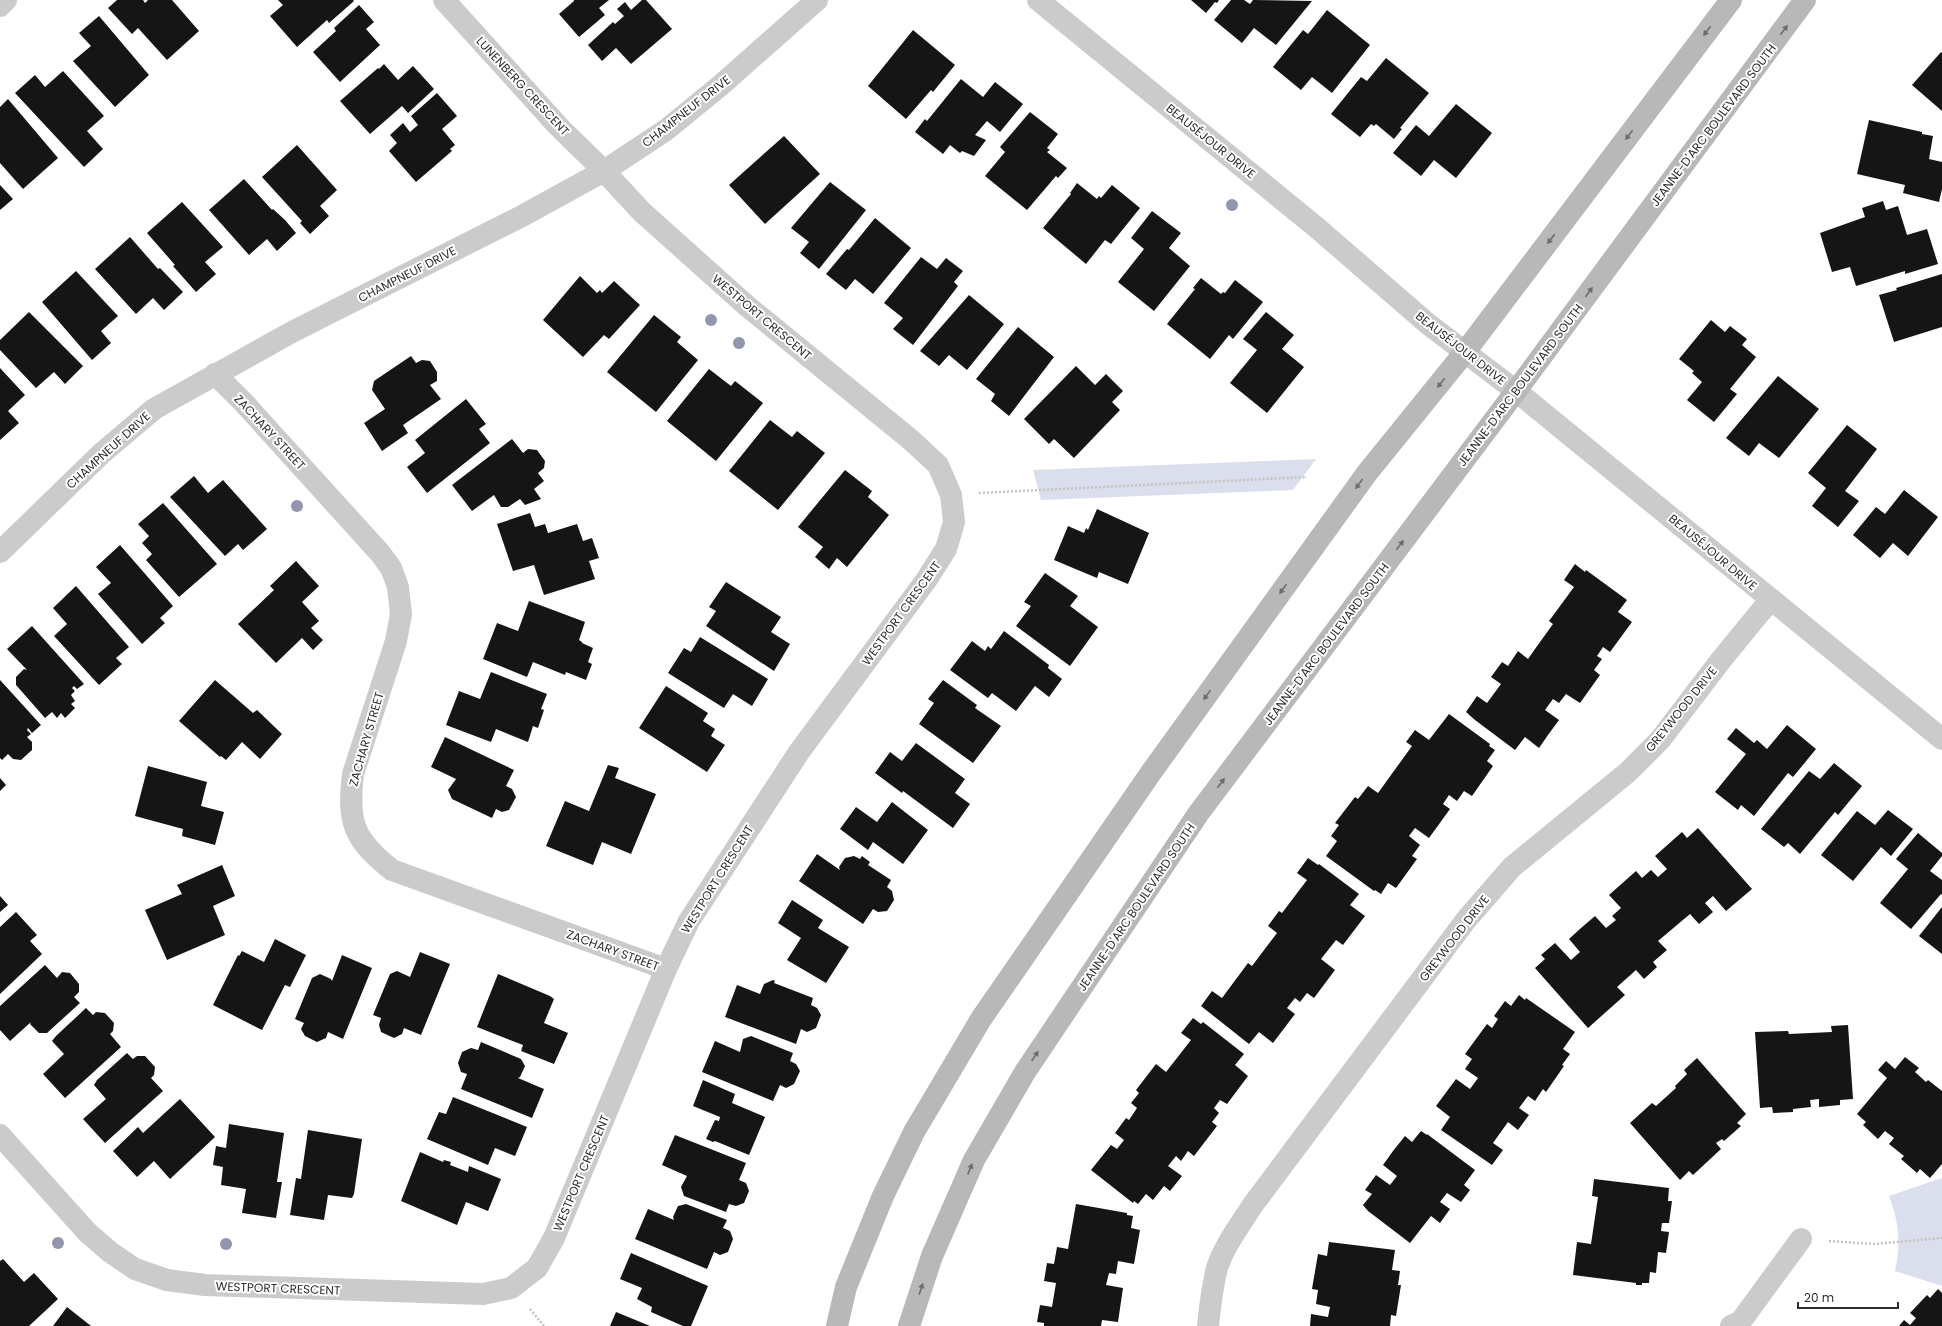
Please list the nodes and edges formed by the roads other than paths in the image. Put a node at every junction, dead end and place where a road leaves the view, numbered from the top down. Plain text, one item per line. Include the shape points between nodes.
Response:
1 (6, 0) edge
2 (444, 0) edge
3 (817, 0) edge
4 (1038, 0) edge
5 (1730, 0) edge
6 (1805, 0) edge
7 (0, 6) edge
8 (604, 171) junction
9 (1465, 352) junction
10 (215, 374) junction
11 (1516, 391) junction
12 (0, 552) edge
13 (1771, 599) junction
14 (1942, 739) edge
15 (666, 970) junction
16 (0, 1135) edge
17 (1801, 1239) road end
18 (837, 1326) edge
19 (909, 1326) edge
20 (1208, 1326) edge
21 (1731, 1326) edge

1 - 7 street
2 - 8 street, LUNENBERG CRESCENT via 559,127
3 - 8 street, CHAMPNEUF DRIVE via 666,130
4 - 9 street, BEAUSÉJOUR DRIVE
5 -> 9 main road
11 -> 6 main road, JEANNE-D'ARC BOULEVARD SOUTH
8 - 10 street, CHAMPNEUF DRIVE
8 - 15 street, WESTPORT CRESCENT via 642,212 747,306 938,465 951,495 954,522 946,549 927,579 799,752 689,921
9 - 11 street, BEAUSÉJOUR DRIVE
9 -> 18 main road via 1367,473 1150,774 981,1019 914,1132 883,1196 846,1287
10 - 12 street, CHAMPNEUF DRIVE via 148,414 102,453
10 - 15 street, ZACHARY STREET via 380,554 391,568 398,587 401,614 396,641 353,774 352,813 358,836 372,854 392,870
11 - 13 street, BEAUSÉJOUR DRIVE
19 -> 11 main road, JEANNE-D'ARC BOULEVARD SOUTH via 932,1256 974,1160 1025,1072 1198,814
13 - 14 street, BEAUSÉJOUR DRIVE
13 - 20 street, GREYWOOD DRIVE via 1660,740 1628,772 1512,867 1466,920 1244,1218 1218,1267
15 - 16 street, WESTPORT CRESCENT via 554,1238 537,1268 511,1288 483,1294 205,1286 167,1280 135,1269 110,1252 88,1232
17 - 21 street via 1741,1321

